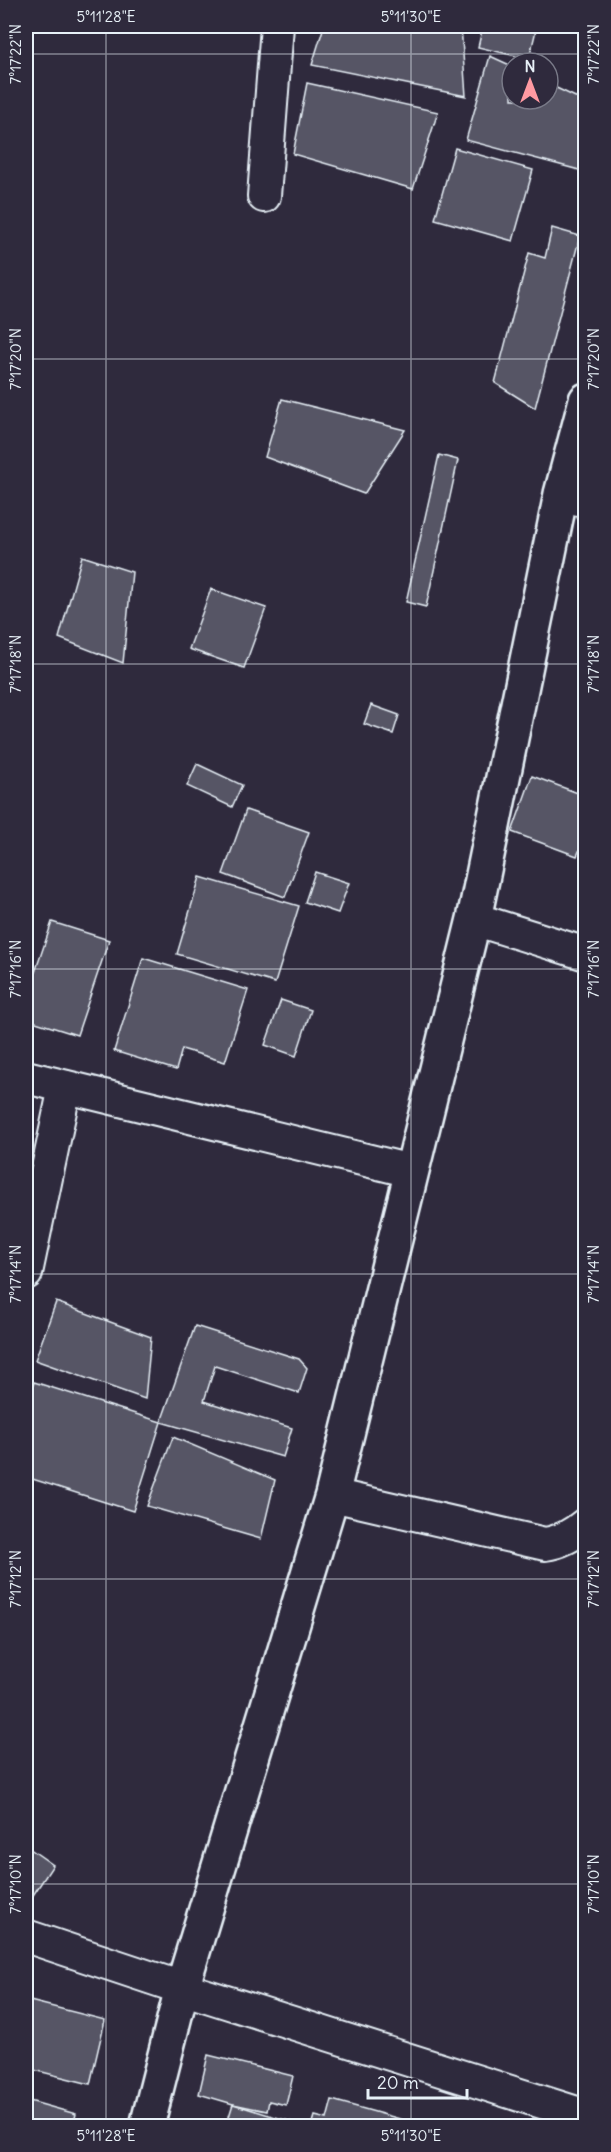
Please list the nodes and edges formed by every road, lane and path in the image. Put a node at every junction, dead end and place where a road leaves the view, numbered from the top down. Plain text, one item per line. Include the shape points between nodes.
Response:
1 (277, 26) edge
2 (264, 196) dead end
3 (585, 400) edge
4 (573, 497) edge
5 (474, 918) junction
6 (585, 954) edge
7 (26, 1077) edge
8 (65, 1087) junction
9 (411, 1171) junction
10 (26, 1273) edge
11 (332, 1495) junction
12 (585, 1524) edge
13 (26, 1935) edge
14 (182, 1989) junction
15 (585, 2116) edge
16 (147, 2127) edge

1 - 2 street
3 - 4 street
4 - 5 street
5 - 6 street
5 - 9 street
7 - 8 street
8 - 9 street
8 - 10 street
9 - 11 street
11 - 12 street via 545,1544 559,1542
11 - 14 street
13 - 14 street
14 - 15 street
14 - 16 street

